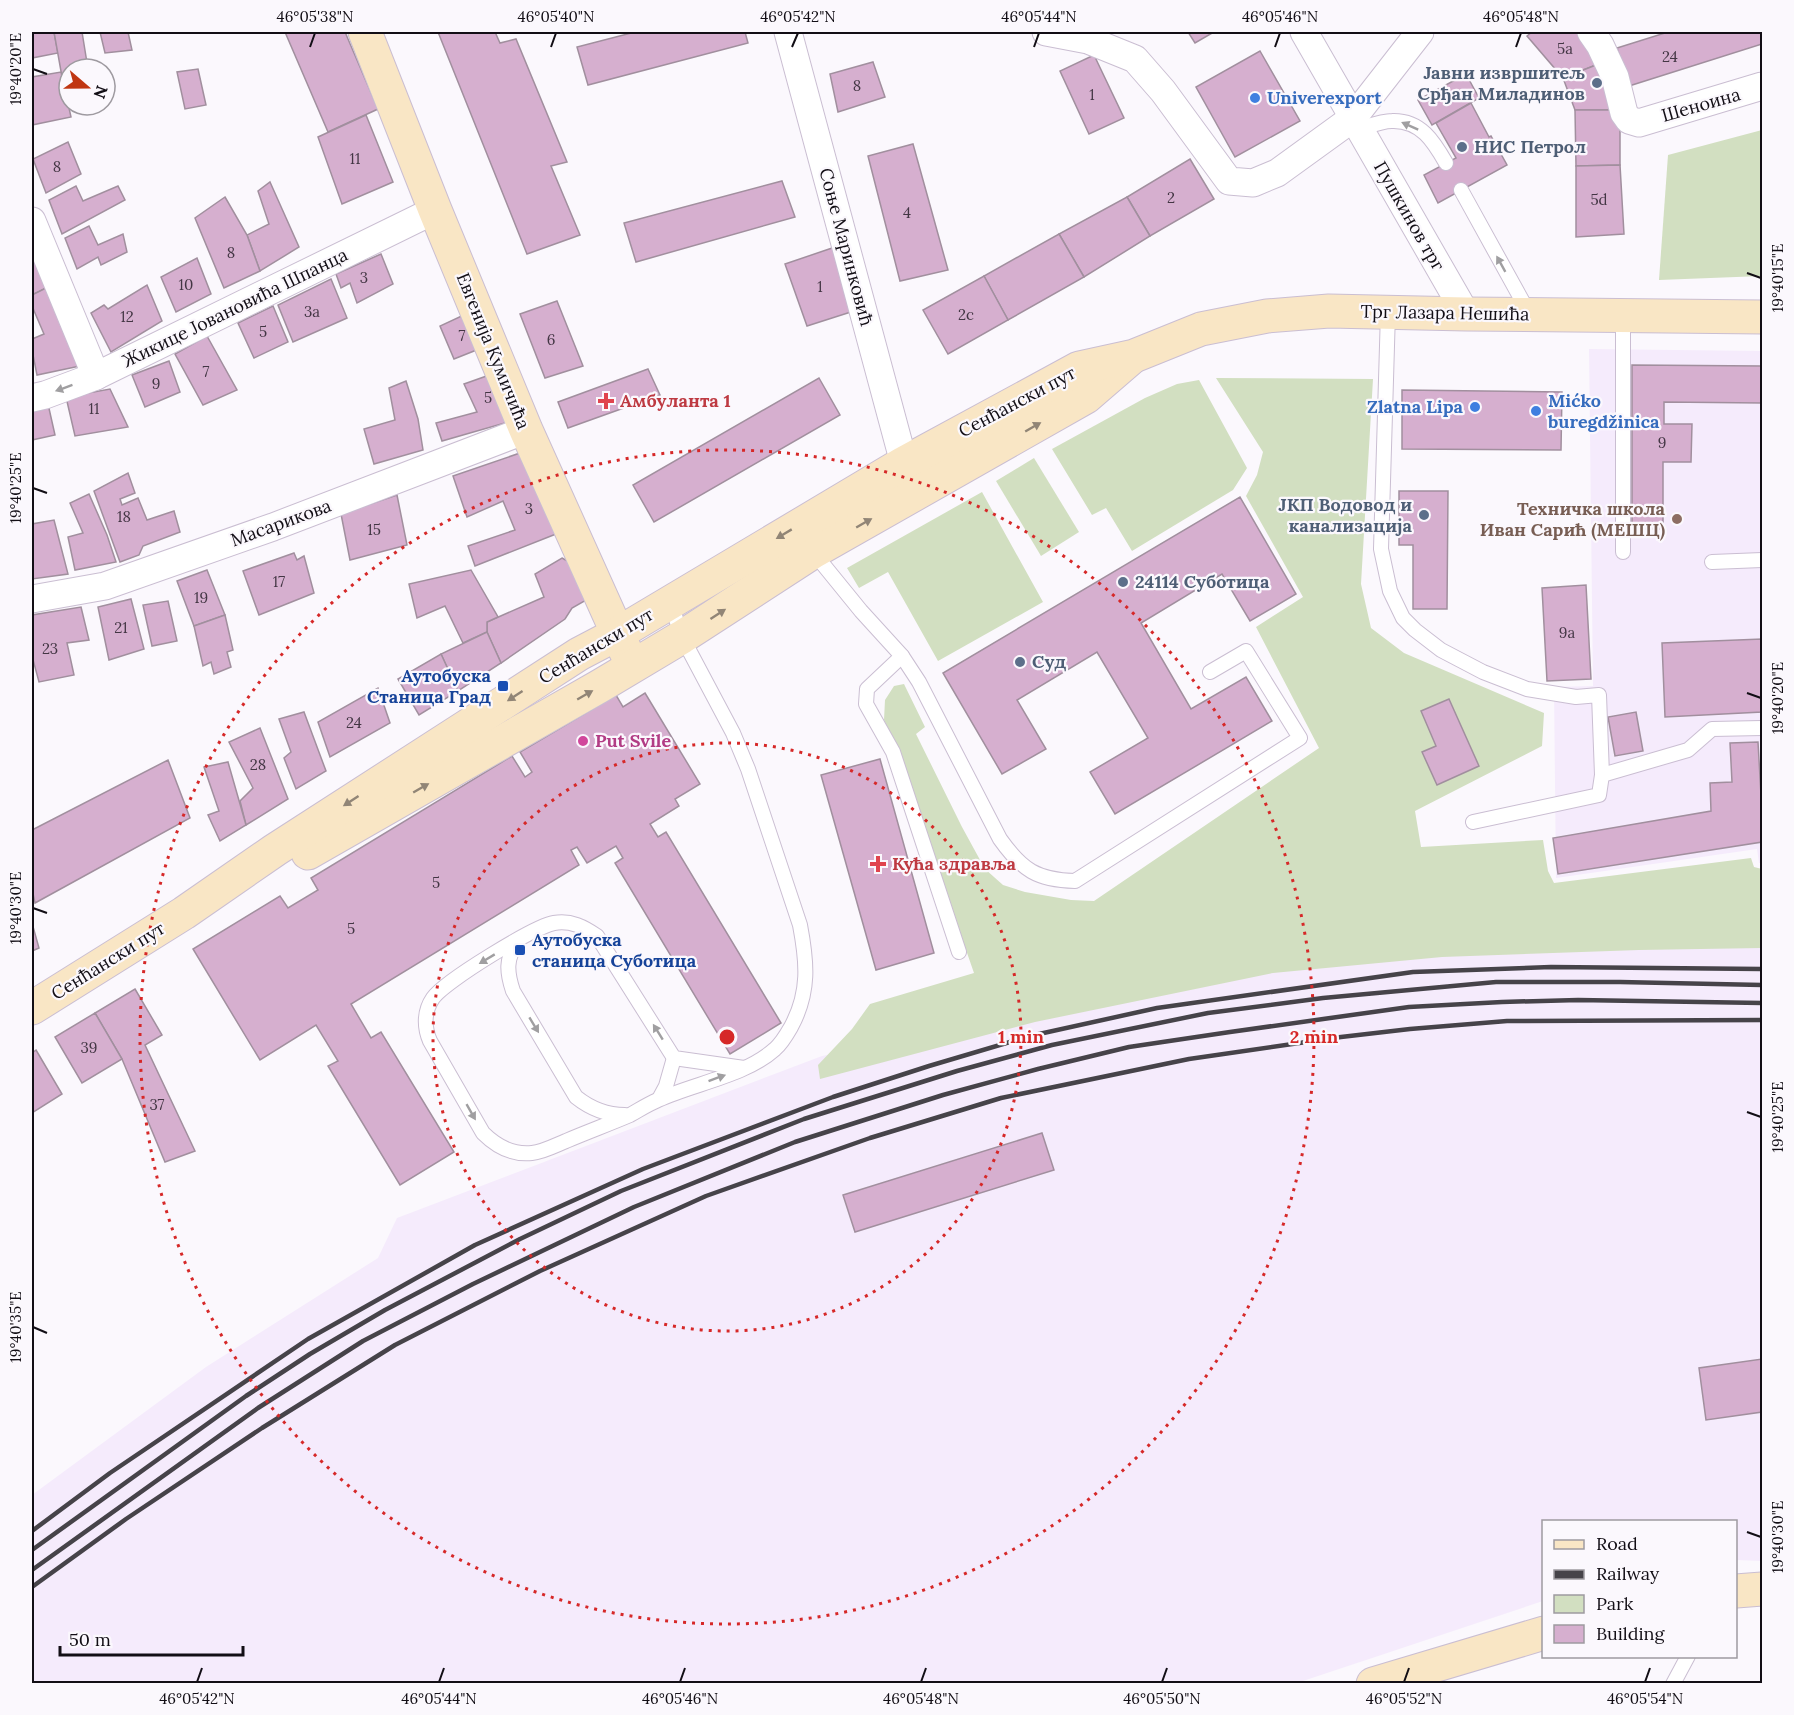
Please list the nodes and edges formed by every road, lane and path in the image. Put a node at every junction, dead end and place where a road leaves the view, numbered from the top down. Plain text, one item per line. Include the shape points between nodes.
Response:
1 (365, 32) edge
2 (788, 32) edge
3 (1046, 32) edge
4 (1304, 32) edge
5 (1420, 32) edge
6 (1591, 32) edge
7 (1762, 86) edge
8 (1356, 123) junction
9 (1446, 163) dead end
10 (1461, 190) dead end
11 (435, 210) junction
12 (32, 222) edge
13 (1388, 312) junction
14 (1466, 314) junction
15 (1530, 315) junction
16 (1623, 316) junction
17 (1762, 317) edge
18 (1134, 356) junction
19 (96, 376) junction
20 (32, 398) edge
21 (526, 430) junction
22 (904, 463) junction
23 (813, 552) junction
24 (1623, 552) dead end
25 (1762, 560) edge
26 (1712, 562) dead end
27 (32, 599) edge
28 (670, 601) junction
29 (619, 633) junction
30 (682, 637) junction
31 (902, 656) junction
32 (632, 666) junction
33 (1210, 672) dead end
34 (1762, 728) edge
35 (1602, 775) junction
36 (1473, 822) dead end
37 (184, 913) junction
38 (524, 937) junction
39 (958, 952) dead end
40 (32, 1008) edge
41 (674, 1058) junction
42 (744, 1068) junction
43 (659, 1099) junction
44 (630, 1114) junction
45 (1762, 1589) edge
46 (1737, 1591) edge
47 (1542, 1634) edge
48 (1687, 1658) edge
49 (1373, 1683) edge
50 (1673, 1683) edge

1 - 11 main road, Евгенија Кумичића
2 - 22 street, Соње Маринковић
3 - 8 street via 1088,40 1135,59 1229,181 1253,183 1277,173
4 - 8 street, Пушкинов трг
5 - 8 street
6 - 7 street, Шеноина via 1615,77 1629,120 1639,123
9 -> 8 lane via 1432,139 1411,124
8 - 14 street, Пушкинов трг
15 -> 10 lane
11 - 19 street, Жикице Јовановића Шпанца
11 - 21 main road, Евгенија Кумичића
12 - 19 street
13 - 14 main road, Трг Лазара Нешића
13 - 18 main road, Трг Лазара Нешића via 1329,310 1268,316 1201,329
13 - 35 lane via 1381,549 1390,591 1403,618 1415,630 1483,672 1527,688 1576,697 1599,695
14 - 15 main road, Трг Лазара Нешића
15 - 16 main road, Трг Лазара Нешића
16 - 17 main road, Трг Лазара Нешића
16 - 24 lane
18 - 22 main road, Сенћански пут via 1079,368
23 -> 18 main road, Сенћански пут via 1086,396
19 -> 20 street, Жикице Јовановића Шпанца
21 - 27 street, Масарикова via 273,527 105,586
21 - 29 main road, Евгенија Кумичића
22 -> 28 main road, Сенћански пут
30 -> 23 main road, Сенћански пут
23 - 31 lane
25 - 26 lane
28 - 29 main road, Сенћански пут
28 - 30 lane
29 - 32 main road, Евгенија Кумичића
29 -> 37 main road, Сенћански пут via 579,654 274,850
30 - 32 main road, Сенћански пут
30 - 42 lane via 744,760 794,902 805,949 807,975 797,1014 776,1048
31 - 33 lane via 1000,839 1032,873 1054,881 1075,881 1299,738 1246,651
31 - 39 lane via 867,689 866,704 893,752
37 -> 32 main road, Сенћански пут via 288,864
34 - 35 lane via 1712,729 1688,750
35 - 36 lane via 1599,795
37 - 40 main road, Сенћански пут
41 -> 38 lane via 597,936 583,926 554,923
38 -> 44 lane via 507,965 513,992 576,1096 598,1111
38 -> 44 lane via 441,988 425,1019 430,1041 483,1133 504,1148 534,1153
41 - 42 lane
41 - 43 lane
43 -> 42 lane
43 - 44 lane
45 - 46 main road
47 - 49 main road
48 - 50 lane

